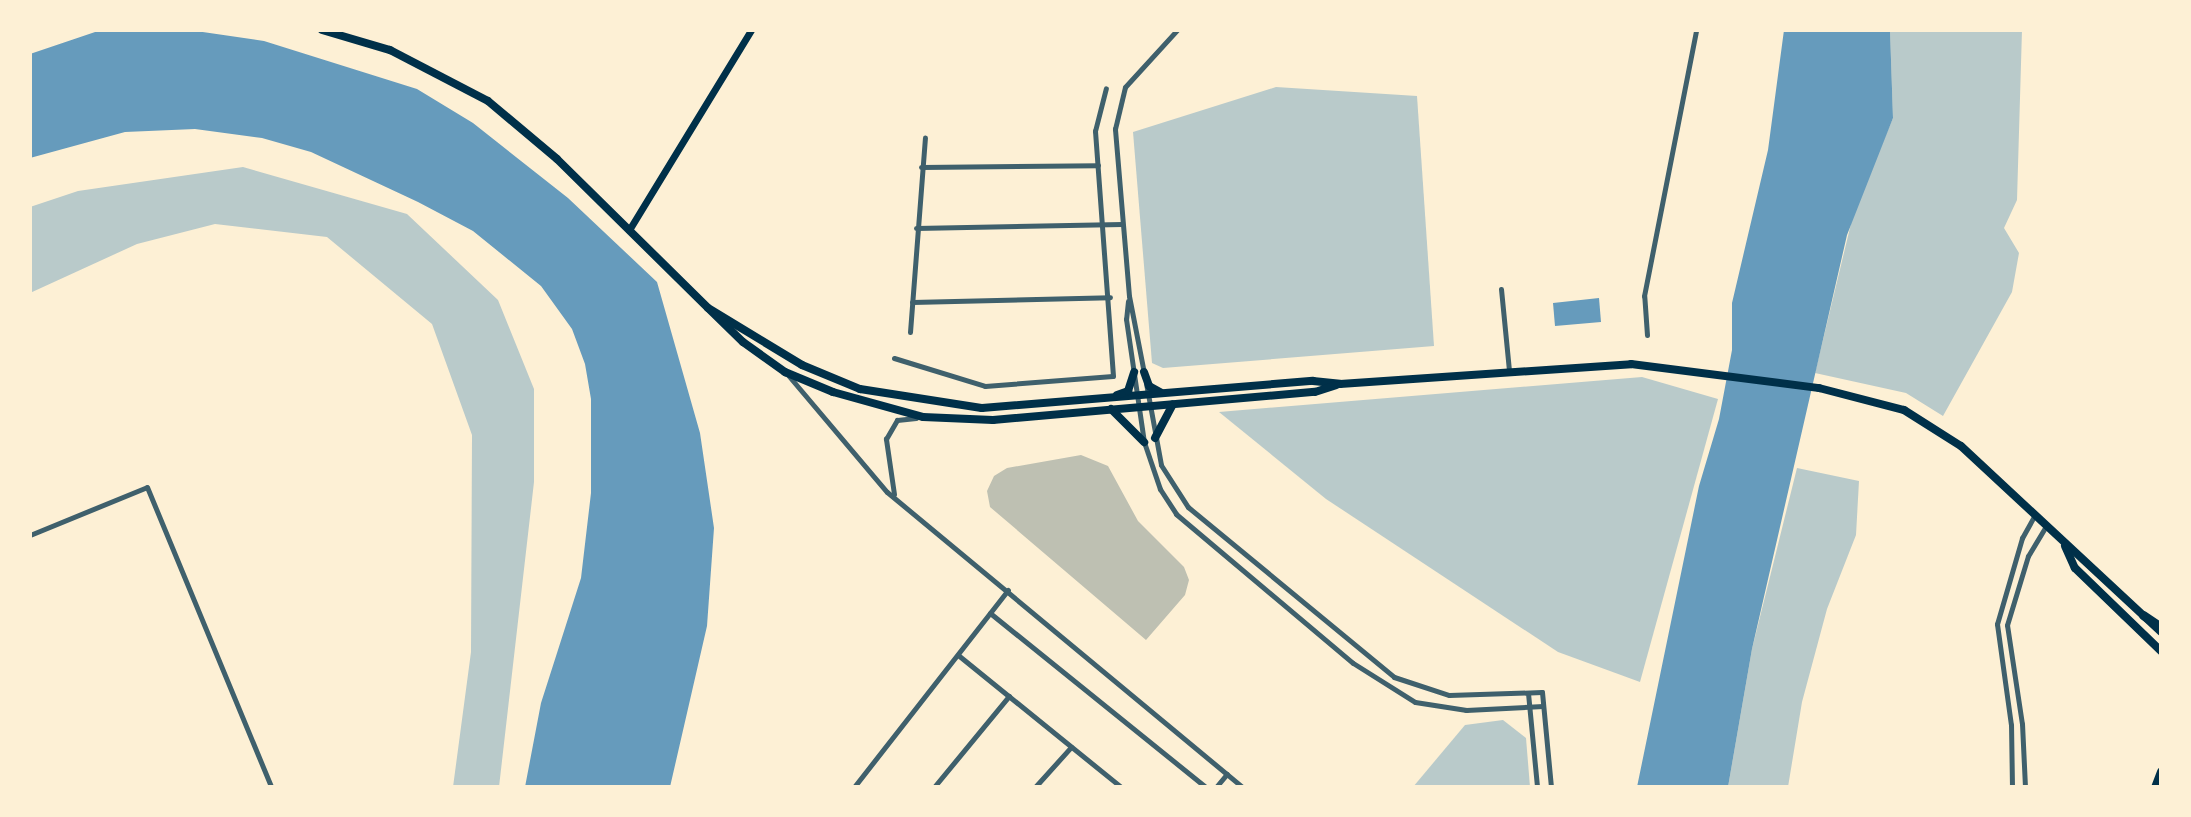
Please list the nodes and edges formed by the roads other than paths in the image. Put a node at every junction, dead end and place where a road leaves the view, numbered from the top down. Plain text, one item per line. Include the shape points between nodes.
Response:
1 (322, 30) edge
2 (751, 30) edge
3 (1177, 30) edge
4 (1696, 30) edge
5 (353, 34) edge
6 (1106, 88) dead end
7 (925, 138) dead end
8 (1098, 165) junction
9 (921, 167) junction
10 (1122, 224) junction
11 (1104, 225) junction
12 (916, 228) junction
13 (629, 230) junction
14 (1501, 289) dead end
15 (1129, 296) junction
16 (1110, 297) junction
17 (912, 302) junction
18 (708, 308) junction
19 (910, 332) dead end
20 (1647, 335) dead end
21 (894, 358) dead end
22 (1509, 371) junction
23 (785, 372) junction
24 (1139, 372) junction
25 (1340, 384) junction
26 (1165, 394) junction
27 (1148, 400) junction
28 (1138, 401) junction
29 (1110, 404) junction
30 (1173, 404) junction
31 (923, 417) junction
32 (1155, 438) junction
33 (1144, 442) junction
34 (894, 495) junction
35 (2034, 516) junction
36 (2046, 526) junction
37 (30, 535) edge
38 (2065, 545) junction
39 (1008, 590) junction
40 (990, 613) junction
41 (2143, 615) joint
42 (2161, 630) edge
43 (2161, 651) edge
44 (958, 655) junction
45 (1528, 693) junction
46 (1009, 696) junction
47 (1543, 706) junction
48 (1529, 707) junction
49 (2022, 724) junction
50 (2011, 725) junction
51 (1071, 747) junction
52 (2161, 771) edge
53 (1227, 774) junction
54 (271, 787) edge
55 (854, 787) edge
56 (934, 787) edge
57 (1035, 787) edge
58 (1121, 787) edge
59 (1206, 787) edge
60 (1216, 787) edge
61 (1242, 787) edge
62 (1537, 787) edge
63 (1551, 787) edge
64 (2012, 787) edge
65 (2025, 787) edge
66 (2155, 787) edge

1 - 5 main road
2 - 13 main road
3 - 10 street via 1125,87 1115,129
4 - 20 street via 1644,296
5 - 13 main road via 488,101
6 - 8 street via 1095,131
7 - 9 street
8 - 9 street
8 - 11 street
9 - 12 street
10 - 11 street
10 - 15 street
11 - 12 street
11 - 16 street
12 - 17 street
13 - 18 main road
14 - 22 street
15 - 24 street
15 - 24 street via 1126,319
16 - 17 street
16 - 21 street via 1117,369 1110,378 985,386
17 - 19 street
18 - 23 main road
18 - 29 main road via 802,365 892,397 982,408
22 - 25 main road
22 - 35 main road via 1655,364 1874,399 1926,421 1961,446
23 - 31 main road via 833,392
23 - 34 street
24 - 26 main road via 1149,386
24 - 27 street
24 - 28 street
24 - 29 main road via 1128,391
25 - 26 main road via 1313,381
25 - 30 main road via 1315,392
26 - 27 main road
27 - 28 main road
27 - 30 main road
27 - 32 street
28 - 29 main road
28 - 33 street
29 - 31 main road via 993,420
29 - 33 main road
30 - 32 main road
31 - 34 street via 897,420 890,427 885,451
32 - 45 street via 1166,476 1188,507 1394,677 1449,695
33 - 48 street via 1160,489 1176,514 1386,687 1438,707
34 - 39 street
35 - 36 main road
35 - 50 street via 2017,552 1997,624
36 - 38 main road
36 - 49 street via 2028,556 2007,625
37 - 54 street via 147,487
38 - 41 main road via 2085,557
38 - 43 main road via 2075,568
39 - 40 street
39 - 53 street
40 - 44 street
40 - 59 street
41 - 42 highway
44 - 46 street
44 - 55 street
45 - 47 street via 1542,692
45 - 48 street
46 - 51 street
46 - 56 street
47 - 48 street
47 - 63 street
48 - 62 street
49 - 50 street
49 - 65 street
50 - 64 street
51 - 57 street
51 - 58 street
52 - 66 highway
53 - 60 street
53 - 61 street

